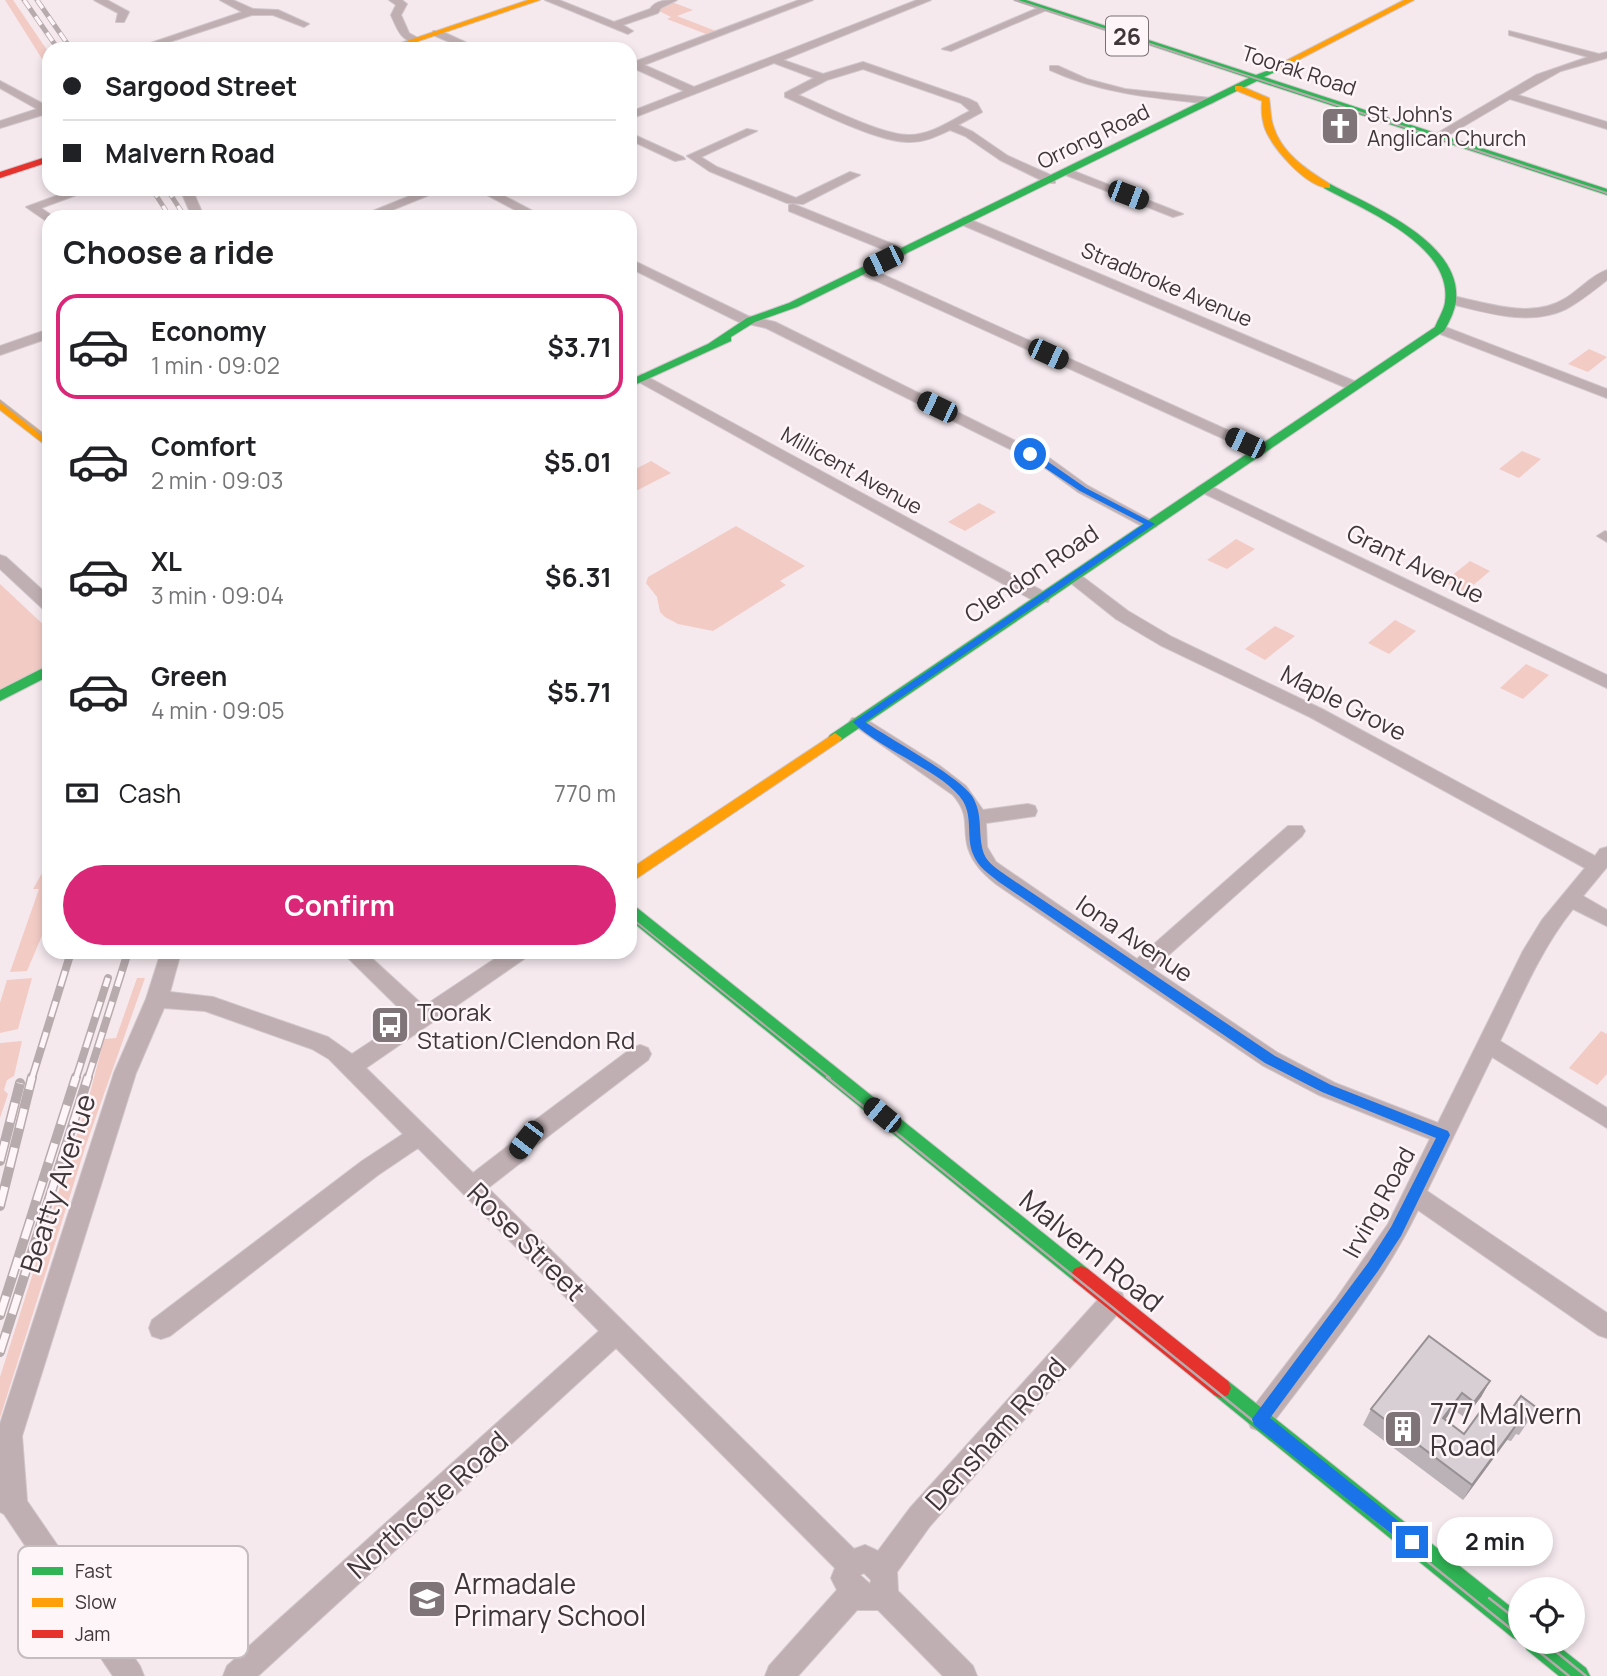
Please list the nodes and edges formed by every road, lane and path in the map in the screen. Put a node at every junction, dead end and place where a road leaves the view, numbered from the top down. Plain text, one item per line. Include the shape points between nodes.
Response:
1 (99, 0) edge
2 (131, 0) edge
3 (225, 0) edge
4 (394, 0) edge
5 (536, 0) edge
6 (550, 0) edge
7 (672, 0) edge
8 (808, 0) edge
9 (926, 0) edge
10 (1018, 0) edge
11 (1410, 0) edge
12 (111, 6) junction
13 (1044, 9) junction
14 (251, 12) junction
15 (120, 20) dead end
16 (304, 24) dead end
17 (614, 25) junction
18 (628, 31) dead end
19 (437, 33) junction
20 (1513, 33) dead end
21 (171, 39) junction
22 (414, 40) junction
23 (161, 42) edge
24 (178, 42) edge
25 (408, 42) edge
26 (458, 42) edge
27 (947, 50) dead end
28 (1603, 56) edge
29 (774, 60) junction
30 (637, 64) edge
31 (637, 66) edge
32 (1054, 68) dead end
33 (823, 78) junction
34 (1257, 78) junction
35 (0, 84) edge
36 (1235, 89) junction
37 (694, 91) junction
38 (776, 95) dead end
39 (789, 95) junction
40 (1508, 95) junction
41 (1205, 104) junction
42 (42, 108) edge
43 (42, 111) edge
44 (637, 113) edge
45 (0, 125) edge
46 (951, 126) junction
47 (1607, 126) edge
48 (751, 131) dead end
49 (1438, 137) junction
50 (637, 139) edge
51 (688, 158) junction
52 (42, 161) edge
53 (1067, 172) junction
54 (0, 174) edge
55 (854, 175) dead end
56 (1051, 180) junction
57 (1607, 192) edge
58 (66, 196) edge
59 (420, 196) edge
60 (496, 196) edge
61 (794, 204) junction
62 (382, 210) edge
63 (524, 210) edge
64 (42, 214) edge
65 (1177, 214) dead end
66 (964, 222) junction
67 (901, 252) junction
68 (637, 265) edge
69 (864, 270) junction
70 (1607, 274) edge
71 (1452, 300) junction
72 (757, 322) junction
73 (1440, 329) junction
74 (42, 336) edge
75 (0, 351) edge
76 (637, 381) edge
77 (637, 382) edge
78 (1354, 386) junction
79 (1607, 394) edge
80 (0, 404) edge
81 (42, 438) edge
82 (1260, 450) junction
83 (1204, 488) junction
84 (1150, 524) junction
85 (0, 560) edge
86 (1073, 577) junction
87 (1042, 598) junction
88 (42, 599) edge
89 (42, 674) edge
90 (1607, 682) edge
91 (0, 696) edge
92 (858, 722) junction
93 (1028, 811) dead end
94 (975, 818) junction
95 (1295, 831) dead end
96 (1602, 859) edge
97 (637, 872) edge
98 (1570, 898) junction
99 (637, 917) edge
100 (1607, 919) edge
101 (169, 959) edge
102 (360, 959) edge
103 (510, 959) edge
104 (1137, 971) junction
105 (157, 999) junction
106 (423, 1017) junction
107 (1486, 1043) junction
108 (640, 1054) dead end
109 (352, 1066) junction
110 (1607, 1119) edge
111 (420, 1134) junction
112 (1444, 1135) junction
113 (473, 1187) junction
114 (1415, 1195) junction
115 (1113, 1301) junction
116 (1607, 1327) edge
117 (161, 1328) dead end
118 (617, 1331) junction
119 (1260, 1419) junction
120 (6, 1451) edge
121 (6, 1502) edge
122 (37, 1546) edge
123 (867, 1580) junction
124 (1508, 1619) edge
125 (1550, 1654) edge
126 (117, 1658) edge
127 (130, 1676) edge
128 (237, 1676) edge
129 (779, 1676) edge
130 (963, 1676) edge
131 (1578, 1676) edge

1 - 12 street
2 - 12 street
3 - 14 street
4 - 22 street via 402,5 396,15 405,35
5 - 19 main road
6 - 17 street
7 - 17 street
8 - 30 street
9 - 29 street
10 - 13 main road, Toorak Road / 26
11 - 34 main road, Orrong Road
12 - 15 street via 124,12
13 - 27 street
13 - 34 main road, Toorak Road / 26
14 - 16 street via 274,12
14 - 21 street
17 - 18 street
19 - 22 main road
19 - 26 street
20 - 28 street
21 - 23 street
21 - 24 street
22 - 25 main road
28 - 40 street via 1557,69
29 - 33 street
29 - 37 street
31 - 37 street
32 - 41 street via 1097,86
33 - 39 street
33 - 46 street via 863,62 981,109
34 - 36 main road, Orrong Road
34 - 49 main road, Toorak Road / 26
35 - 42 street
36 - 41 main road, Orrong Road
36 - 71 main road via 1266,100 1264,119 1287,158 1321,185 1398,223 1431,248 1447,271
37 - 44 street
38 - 39 street
39 - 46 street via 909,142
40 - 47 street
40 - 49 street
41 - 53 main road, Orrong Road
43 - 45 street
46 - 56 street
48 - 51 street
49 - 57 main road, Toorak Road / 26
50 - 51 street
51 - 61 street
52 - 54 main road
53 - 56 main road, Orrong Road
53 - 65 street
55 - 61 street
56 - 66 main road, Orrong Road
58 - 64 street via 32,207
59 - 62 street
60 - 63 street
61 - 67 street
66 - 67 main road, Orrong Road
66 - 78 street, Stradbroke Avenue
67 - 69 main road, Orrong Road
68 - 72 street
69 - 72 main road, Orrong Road via 793,304 784,314
69 - 82 street
70 - 71 street via 1551,311 1513,311
71 - 73 main road
72 - 76 main road, Orrong Road
72 - 84 street via 1043,460 1083,489
73 - 78 main road, Clendon Road
73 - 79 street
74 - 75 street
77 - 87 street, Millicent Avenue
78 - 82 main road, Clendon Road
80 - 81 main road
82 - 83 main road, Clendon Road
83 - 84 main road, Clendon Road
83 - 90 street, Grant Avenue
84 - 86 main road, Clendon Road
85 - 88 street
86 - 87 main road, Clendon Road
86 - 96 street, Maple Grove via 1122,615 1166,641
87 - 92 main road, Clendon Road
89 - 91 main road
92 - 94 street, Iona Avenue via 956,786
92 - 97 main road, Clendon Road
93 - 94 street
94 - 104 street, Iona Avenue via 975,845 986,865
95 - 104 street
96 - 98 street, Irving Road
98 - 100 street
98 - 107 street, Irving Road via 1530,957
99 - 115 main road, Malvern Road
101 - 105 street, Beatty Avenue
102 - 106 street
103 - 106 street
104 - 112 street, Iona Avenue via 1270,1059 1327,1089
105 - 109 street, Rose Street via 216,1006 330,1048
105 - 120 street, Beatty Avenue via 125,1073
106 - 109 street
107 - 110 street
107 - 112 street, Irving Road
108 - 113 street via 526,1140
109 - 111 street, Rose Street
111 - 113 street, Rose Street
111 - 117 street
112 - 114 street, Irving Road
113 - 118 street, Rose Street
114 - 116 street
114 - 119 street, Irving Road via 1373,1267
115 - 119 main road, Malvern Road
115 - 123 street, Densham Road
118 - 123 street, Rose Street
118 - 128 street, Northcote Road
119 - 124 main road, Malvern Road
120 - 121 street via 14,1491
121 - 122 street
123 - 129 street, Densham Road
123 - 130 street, Rose Street
125 - 131 main road
126 - 127 street

